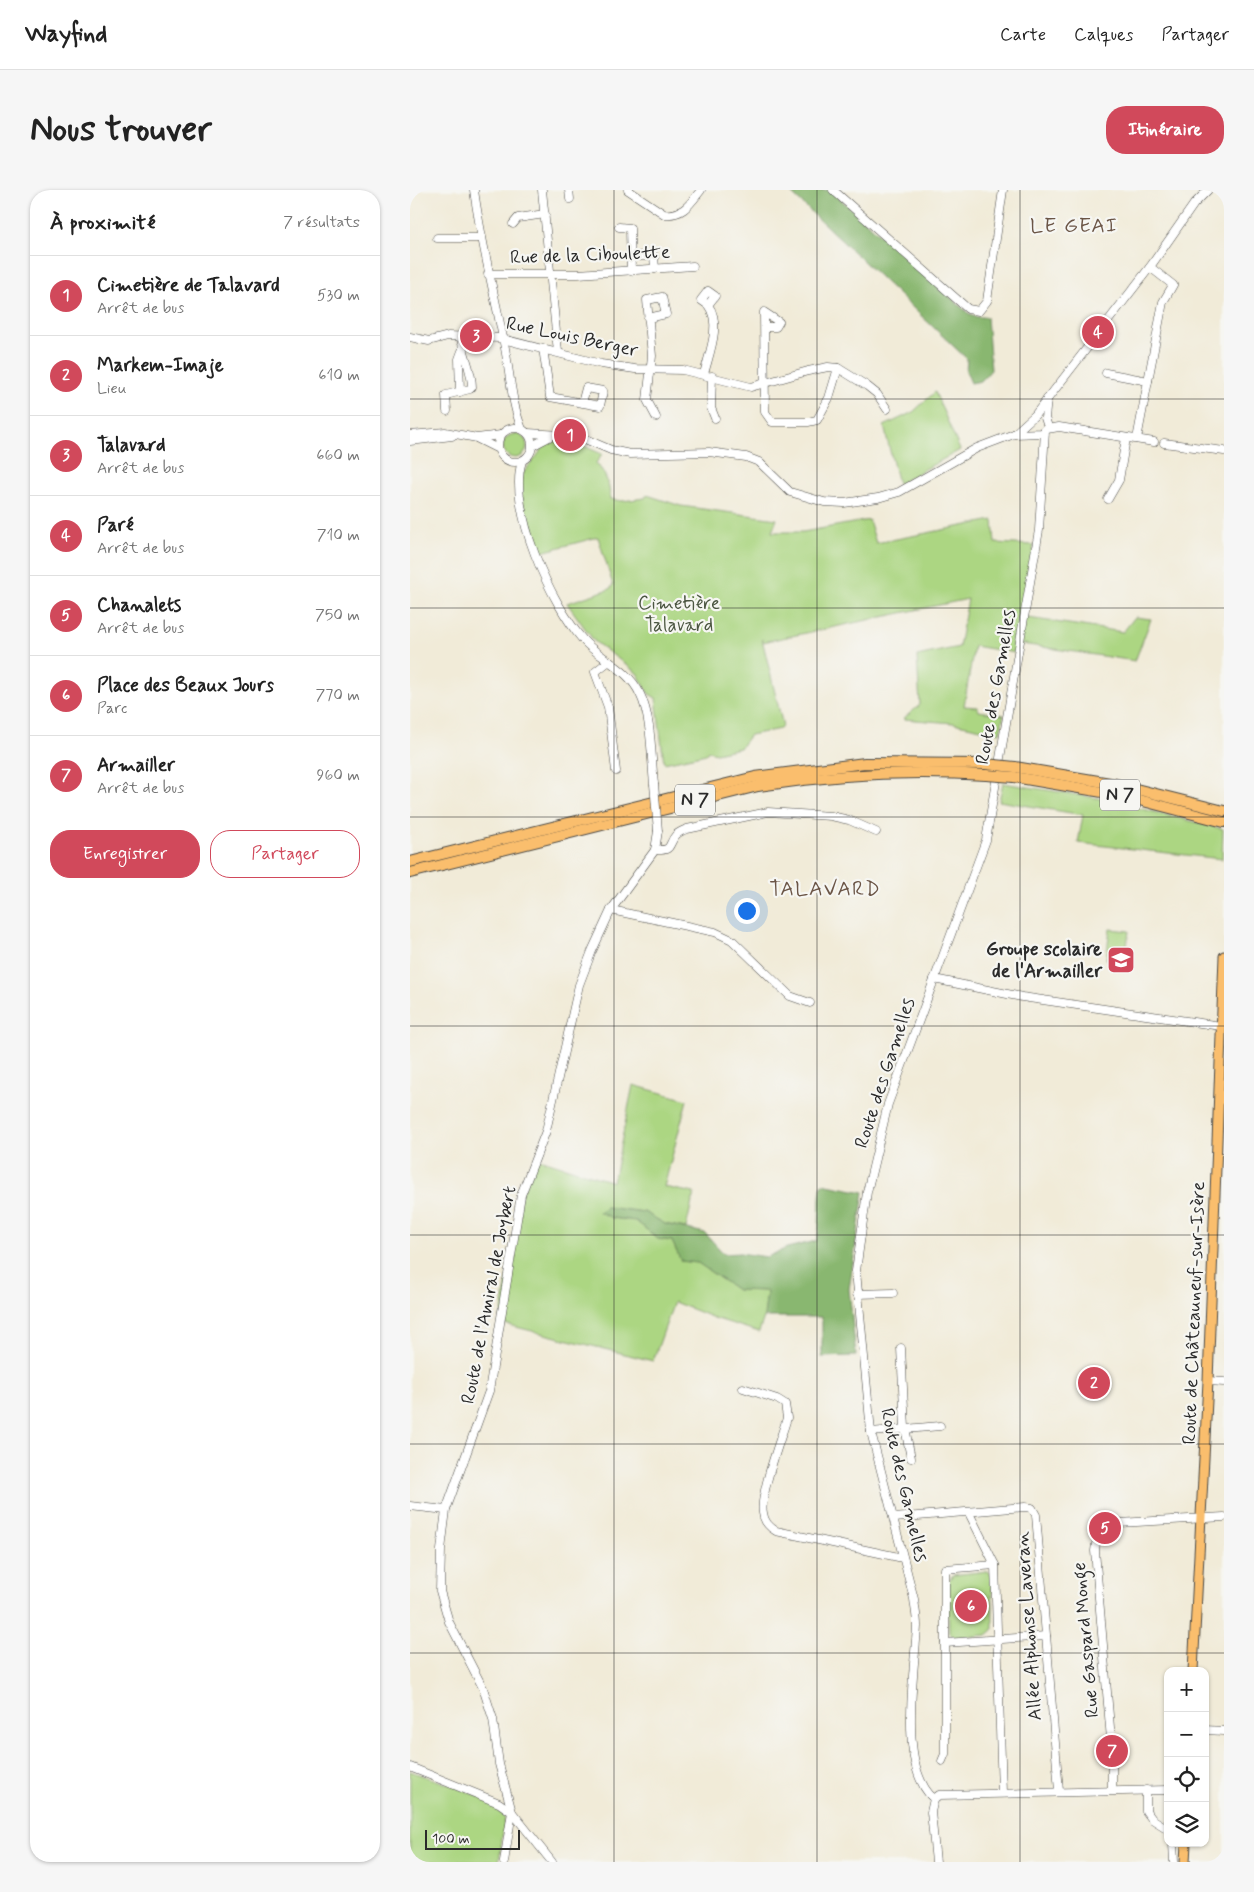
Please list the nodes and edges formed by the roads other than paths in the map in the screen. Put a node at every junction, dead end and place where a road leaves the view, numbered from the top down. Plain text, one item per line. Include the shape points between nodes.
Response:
1 (474, 190) edge
2 (542, 190) edge
3 (569, 190) edge
4 (628, 190) edge
5 (701, 190) edge
6 (833, 190) edge
7 (1003, 190) edge
8 (1208, 190) edge
9 (570, 199) dead end
10 (545, 214) junction
11 (513, 224) dead end
12 (619, 227) dead end
13 (437, 238) dead end
14 (481, 238) junction
15 (631, 256) junction
16 (693, 266) dead end
17 (1150, 267) junction
18 (655, 269) junction
19 (631, 271) junction
20 (488, 274) junction
21 (552, 274) junction
22 (708, 305) dead end
23 (648, 318) dead end
24 (765, 327) dead end
25 (461, 336) junction
26 (410, 337) edge
27 (503, 339) junction
28 (543, 348) junction
29 (462, 351) junction
30 (558, 352) junction
31 (838, 368) junction
32 (650, 369) junction
33 (1106, 373) dead end
34 (708, 375) junction
35 (1148, 381) junction
36 (764, 385) junction
37 (460, 392) junction
38 (1047, 399) junction
39 (582, 403) dead end
40 (514, 405) junction
41 (887, 409) dead end
42 (446, 411) dead end
43 (1034, 415) junction
44 (656, 417) dead end
45 (715, 418) dead end
46 (1028, 422) junction
47 (1046, 425) junction
48 (509, 429) junction
49 (525, 431) junction
50 (1034, 433) junction
51 (410, 434) edge
52 (557, 434) junction
53 (1014, 434) junction
54 (457, 435) junction
55 (501, 435) junction
56 (477, 438) junction
57 (1126, 438) junction
58 (1136, 439) junction
59 (410, 441) edge
60 (1154, 442) dead end
61 (1164, 443) dead end
62 (532, 446) junction
63 (1045, 448) junction
64 (498, 449) junction
65 (1224, 450) edge
66 (522, 461) junction
67 (510, 462) junction
68 (518, 476) junction
69 (1108, 499) dead end
70 (609, 661) junction
71 (616, 771) dead end
72 (1014, 772) junction
73 (1224, 811) edge
74 (1224, 822) edge
75 (876, 832) dead end
76 (655, 850) junction
77 (410, 862) edge
78 (410, 872) edge
79 (611, 910) junction
80 (1224, 956) edge
81 (934, 979) junction
82 (1223, 1001) edge
83 (810, 1003) dead end
84 (1221, 1026) junction
85 (893, 1293) dead end
86 (857, 1294) junction
87 (900, 1348) dead end
88 (1208, 1381) junction
89 (1224, 1382) edge
90 (743, 1388) dead end
91 (940, 1426) dead end
92 (906, 1428) junction
93 (871, 1432) junction
94 (912, 1458) dead end
95 (410, 1506) edge
96 (446, 1510) junction
97 (969, 1513) junction
98 (1224, 1517) edge
99 (894, 1518) junction
100 (1201, 1518) junction
101 (903, 1558) junction
102 (995, 1565) junction
103 (1046, 1636) junction
104 (998, 1639) junction
105 (945, 1643) junction
106 (1193, 1667) edge
107 (1209, 1730) edge
108 (1224, 1731) edge
109 (942, 1761) dead end
110 (410, 1767) edge
111 (1112, 1790) junction
112 (1146, 1790) junction
113 (1164, 1790) edge
114 (1059, 1792) junction
115 (1002, 1793) junction
116 (934, 1799) junction
117 (512, 1812) junction
118 (1164, 1826) edge
119 (1173, 1847) edge
120 (1186, 1847) edge
121 (504, 1862) edge
122 (552, 1862) edge
123 (936, 1862) edge
124 (1174, 1862) edge
125 (1185, 1862) edge

1 - 14 street
2 - 10 street
3 - 9 street
4 - 5 street via 664,214 670,214 684,210
6 - 7 street via 973,312 979,311 987,301
8 - 17 street via 1188,210
10 - 11 street via 518,218
10 - 21 street
12 - 15 street via 630,228
13 - 14 street
14 - 20 street
15 - 18 street via 654,256
15 - 19 street
16 - 18 street, Rue de la Ciboulette
17 - 35 street via 1172,284 1163,302
17 - 38 street
18 - 19 street, Rue de la Ciboulette
19 - 21 street, Rue de la Ciboulette
20 - 21 street, Rue de la Ciboulette
20 - 27 street
21 - 30 street
22 - 34 street via 713,312 714,333
23 - 32 street via 652,356
24 - 36 street
25 - 26 street, Rue Louis Berger via 429,341
25 - 27 street, Rue Louis Berger
25 - 29 street
27 - 28 street, Rue Louis Berger
27 - 40 street
28 - 30 street, Rue Louis Berger
28 - 39 street via 550,398
29 - 37 street via 458,359
29 - 37 street via 472,387
30 - 32 street, Rue Louis Berger via 602,364
31 - 36 street, Rue Louis Berger via 808,371
31 - 36 street via 817,420 772,422 765,412
31 - 41 street via 877,394
32 - 34 street, Rue Louis Berger
32 - 44 street via 647,400
33 - 35 street
34 - 36 street, Rue Louis Berger via 751,387
34 - 45 street
35 - 58 street
37 - 42 street via 446,395
38 - 43 street
38 - 47 street, Route des Gamelles
40 - 48 street
40 - 49 street
43 - 46 street
43 - 47 street
46 - 50 street
46 - 53 street
47 - 50 street
47 - 57 street
47 - 63 street, Route des Gamelles
48 - 49 street
48 - 55 street
49 - 52 street
49 - 62 street
50 - 53 street
50 - 63 street
51 - 54 street via 445,432
52 - 53 street via 585,438 611,450 630,454 709,452 746,457 759,462 790,492 824,502 844,503 899,492 977,448
52 - 62 street
54 - 56 street
54 - 59 street
55 - 56 street
55 - 64 street
56 - 64 street
57 - 58 street
57 - 69 street via 1119,480
58 - 60 street
61 - 65 street
62 - 66 street
63 - 81 street, Route des Gamelles via 1039,530 986,840
64 - 67 street
66 - 67 street
66 - 68 street
67 - 68 street
68 - 70 street via 523,520 538,562 561,607 582,638
70 - 71 street via 595,672 608,707
70 - 76 street, Route de l'Amiral de Joybert, bridge via 633,682 646,710 658,831
72 - 73 highway, N 7 via 1116,784
72 - 74 highway, N 7
72 - 77 highway, N 7, bridge via 985,764 865,763 756,777
72 - 78 highway, N 7, bridge via 986,775 868,773 758,786
75 - 76 street via 831,816 768,812 688,829 676,835 670,848
76 - 79 street, Route de l'Amiral de Joybert
79 - 83 street via 715,932 732,940 790,996
79 - 96 street, Route de l'Amiral de Joybert via 579,985 546,1131 521,1194 489,1391
80 - 82 main road, Route de Châteauneuf-sur-Isère
81 - 84 street via 1022,997
81 - 86 street, Route des Gamelles via 888,1104 874,1156 863,1214 856,1272
82 - 84 main road, Route de Châteauneuf-sur-Isère
84 - 88 main road, Route de Châteauneuf-sur-Isère
85 - 86 street
86 - 93 street, Route des Gamelles
87 - 92 street
88 - 89 street
88 - 100 main road, Route de Châteauneuf-sur-Isère
90 - 101 street via 785,1404 787,1418 762,1504 765,1522 776,1531
91 - 92 street
92 - 93 street
92 - 94 street
93 - 99 street, Route des Gamelles
95 - 96 street
96 - 117 street, Route de l'Amiral de Joybert via 440,1591 449,1622 489,1703 499,1764
97 - 99 street, Allée Alphonse Laveran
97 - 102 street
97 - 103 street, Allée Alphonse Laveran via 1032,1508 1038,1524
98 - 100 street, Rue Gaspard Monge
99 - 101 street, Route des Gamelles
100 - 106 main road, Route de Châteauneuf-sur-Isère
100 - 111 street, Rue Gaspard Monge via 1119,1523 1105,1528 1098,1537 1095,1551 1112,1751
101 - 116 street, Route des Gamelles via 917,1624 912,1741 920,1781
102 - 104 street
102 - 105 street via 945,1569
103 - 104 street
103 - 114 street, Allée Alphonse Laveran
104 - 105 street
104 - 115 street
105 - 109 street via 945,1754
107 - 108 street
110 - 117 street via 499,1803
111 - 112 street
111 - 114 street
112 - 113 street
112 - 118 street via 1146,1810
114 - 115 street
115 - 116 street via 946,1794
116 - 123 street via 931,1812
117 - 121 street, Route de l'Amiral de Joybert
117 - 122 street
119 - 124 street
120 - 125 main road

